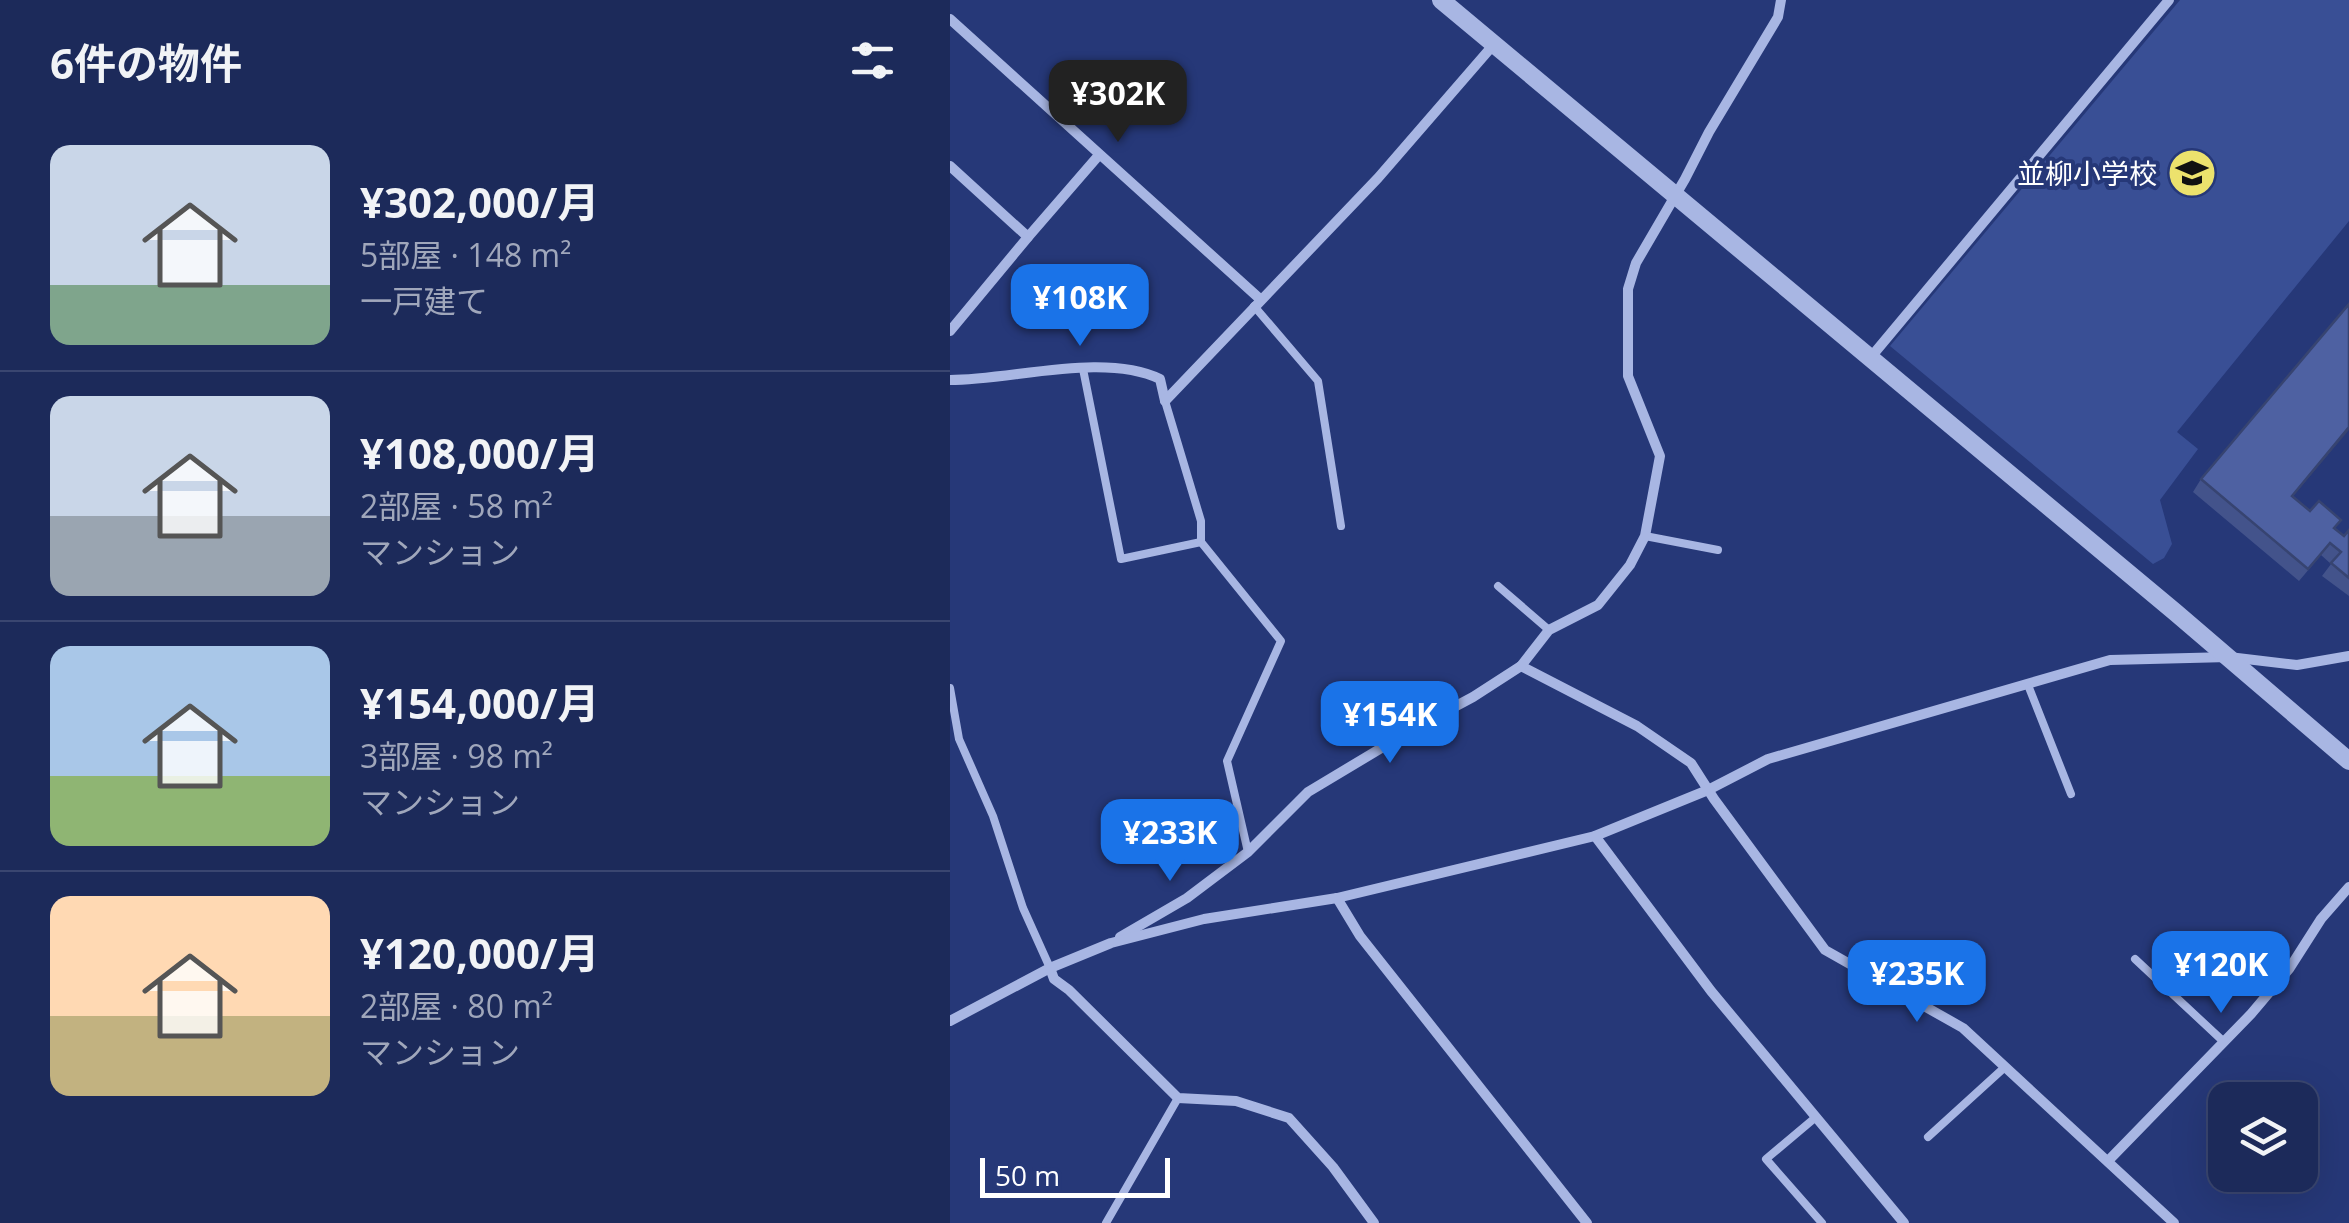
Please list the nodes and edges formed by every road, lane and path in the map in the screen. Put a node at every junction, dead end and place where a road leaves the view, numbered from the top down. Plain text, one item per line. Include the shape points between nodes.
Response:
1 (1441, 0) edge
2 (1781, 0) edge
3 (2169, 0) edge
4 (950, 19) edge
5 (1495, 43) junction
6 (1099, 155) junction
7 (950, 166) edge
8 (1675, 196) junction
9 (1028, 237) junction
10 (1257, 302) junction
11 (950, 331) edge
12 (1871, 357) junction
13 (1084, 368) junction
14 (950, 380) edge
15 (1165, 400) junction
16 (1340, 526) dead end
17 (1645, 536) junction
18 (1201, 542) junction
19 (1718, 550) dead end
20 (1498, 586) dead end
21 (1549, 630) junction
22 (2229, 656) junction
23 (2349, 656) edge
24 (1521, 666) junction
25 (2028, 685) junction
26 (950, 688) edge
27 (959, 739) junction
28 (950, 744) edge
29 (2349, 761) edge
30 (1708, 790) junction
31 (2071, 794) dead end
32 (1595, 836) junction
33 (1248, 852) junction
34 (2349, 887) edge
35 (1337, 898) junction
36 (1111, 943) junction
37 (2136, 958) dead end
38 (1050, 968) junction
39 (950, 1022) edge
40 (2224, 1042) junction
41 (2006, 1067) junction
42 (1178, 1098) junction
43 (1816, 1117) junction
44 (1928, 1137) dead end
45 (2108, 1161) junction
46 (1106, 1223) edge
47 (1374, 1223) edge
48 (1587, 1223) edge
49 (1822, 1223) edge
50 (1904, 1223) edge
51 (2174, 1223) edge

1 - 5 street
2 - 8 street via 1778,17
3 - 12 street
4 - 6 street
5 - 8 street
5 - 10 street via 1378,178
6 - 9 street
6 - 10 street
7 - 9 street
8 - 12 street
8 - 17 street via 1628,289 1628,376 1660,456
9 - 11 street
10 - 15 street
10 - 16 lane via 1318,381
12 - 22 street
13 - 14 street
13 - 15 street via 1146,373 1160,380
13 - 18 lane via 1121,559
15 - 18 lane via 1201,521
17 - 19 lane
17 - 21 street via 1598,604
18 - 33 lane via 1281,641 1227,760
20 - 21 lane
21 - 24 street
22 - 23 street via 2297,665
22 - 25 street via 2110,660
22 - 29 street
24 - 30 street via 1637,726 1691,763
24 - 33 street via 1308,792
25 - 30 street via 1768,759
25 - 31 lane
26 - 27 lane
27 - 28 lane
27 - 38 lane
30 - 32 street
30 - 41 street via 1825,950 1963,1028
32 - 35 street
32 - 43 street
33 - 36 street
34 - 40 street
35 - 36 street
35 - 48 street
36 - 38 street
37 - 40 lane
38 - 39 street
38 - 42 street
40 - 45 street
41 - 44 lane
41 - 45 street
42 - 46 lane
42 - 47 street via 1236,1102 1289,1118
43 - 49 lane via 1766,1159
43 - 50 street
45 - 51 street

